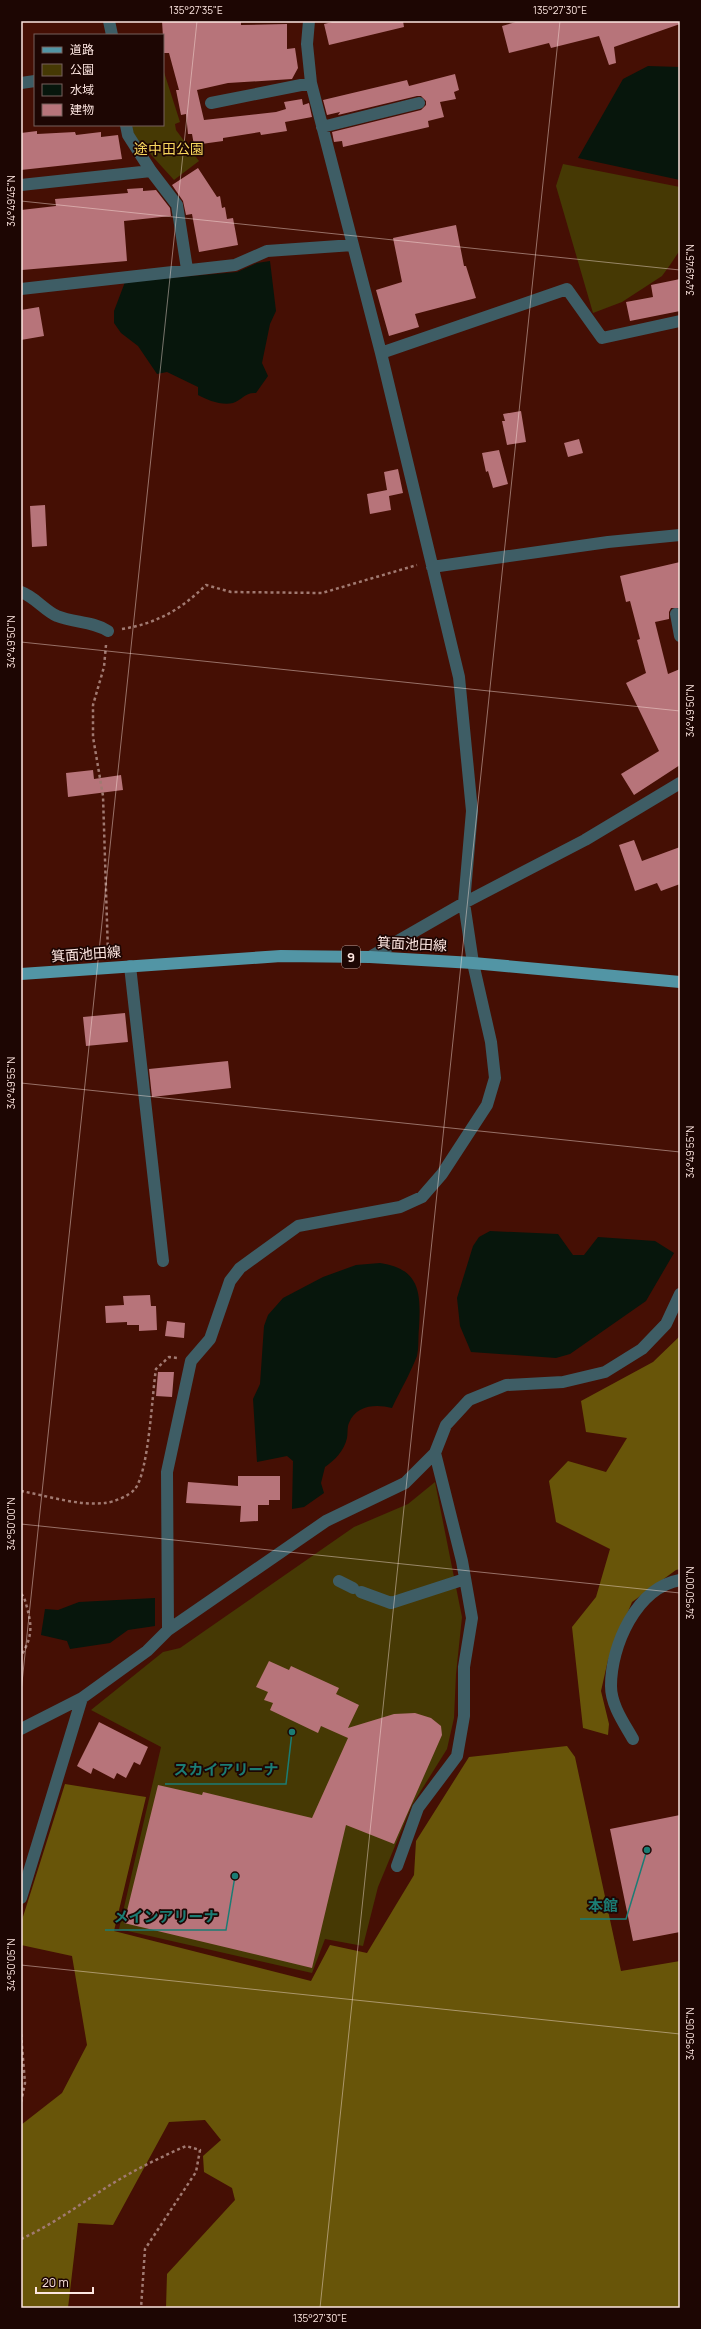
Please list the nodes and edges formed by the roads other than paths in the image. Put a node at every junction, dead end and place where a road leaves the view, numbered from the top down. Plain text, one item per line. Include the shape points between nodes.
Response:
1 (109, 21) edge
2 (309, 21) edge
3 (112, 34) edge
4 (34, 81) edge
5 (21, 83) edge
6 (311, 83) junction
7 (211, 103) dead end
8 (419, 103) dead end
9 (126, 126) edge
10 (322, 126) junction
11 (151, 171) junction
12 (21, 185) edge
13 (353, 245) junction
14 (187, 269) junction
15 (21, 289) edge
16 (680, 321) edge
17 (381, 353) junction
18 (680, 535) edge
19 (432, 567) junction
20 (21, 592) edge
21 (676, 614) dead end
22 (108, 631) road end
23 (680, 633) edge
24 (680, 784) edge
25 (464, 903) junction
26 (370, 957) junction
27 (473, 963) junction
28 (130, 966) junction
29 (21, 974) edge
30 (680, 982) edge
31 (163, 1261) dead end
32 (680, 1294) edge
33 (434, 1453) junction
34 (465, 1578) junction
35 (680, 1580) edge
36 (339, 1582) dead end
37 (168, 1630) junction
38 (82, 1698) junction
39 (21, 1729) edge
40 (634, 1739) dead end
41 (397, 1866) dead end
42 (21, 1898) edge

1 - 3 street
2 - 6 street via 306,44
4 - 5 street
6 - 7 street
6 - 10 street
8 - 10 street
9 - 11 street via 128,135
10 - 13 street
11 - 12 street
11 - 14 street via 177,205
13 - 14 street via 267,250 235,265
13 - 17 street
14 - 15 street
16 - 17 street via 602,338 567,289
17 - 19 street
18 - 19 street via 608,542
19 - 25 street via 459,677 472,811
20 - 22 street via 30,595 56,615 99,626
21 - 23 street
24 - 25 street via 585,840
25 - 26 street
25 - 27 street
26 - 27 main road, 箕面池田線 / 9
26 - 28 main road, 箕面池田線 / 9 via 281,956
27 - 30 main road, 箕面池田線 / 9
27 - 37 street via 491,1042 495,1078 487,1105 442,1174 422,1197 400,1207 298,1226 240,1268 230,1281 210,1339 191,1361 167,1472
28 - 29 main road, 箕面池田線 / 9
28 - 31 street
32 - 33 street via 666,1324 642,1349 605,1372 563,1382 506,1385 470,1400 446,1425
33 - 34 street
33 - 37 street via 405,1483 326,1521
34 - 36 street via 391,1603
34 - 41 street via 472,1618 464,1667 464,1716 457,1756 418,1808
35 - 40 street via 671,1582 644,1600 626,1624 616,1652 611,1687 619,1716
37 - 38 street via 147,1651
38 - 39 street
38 - 42 street

